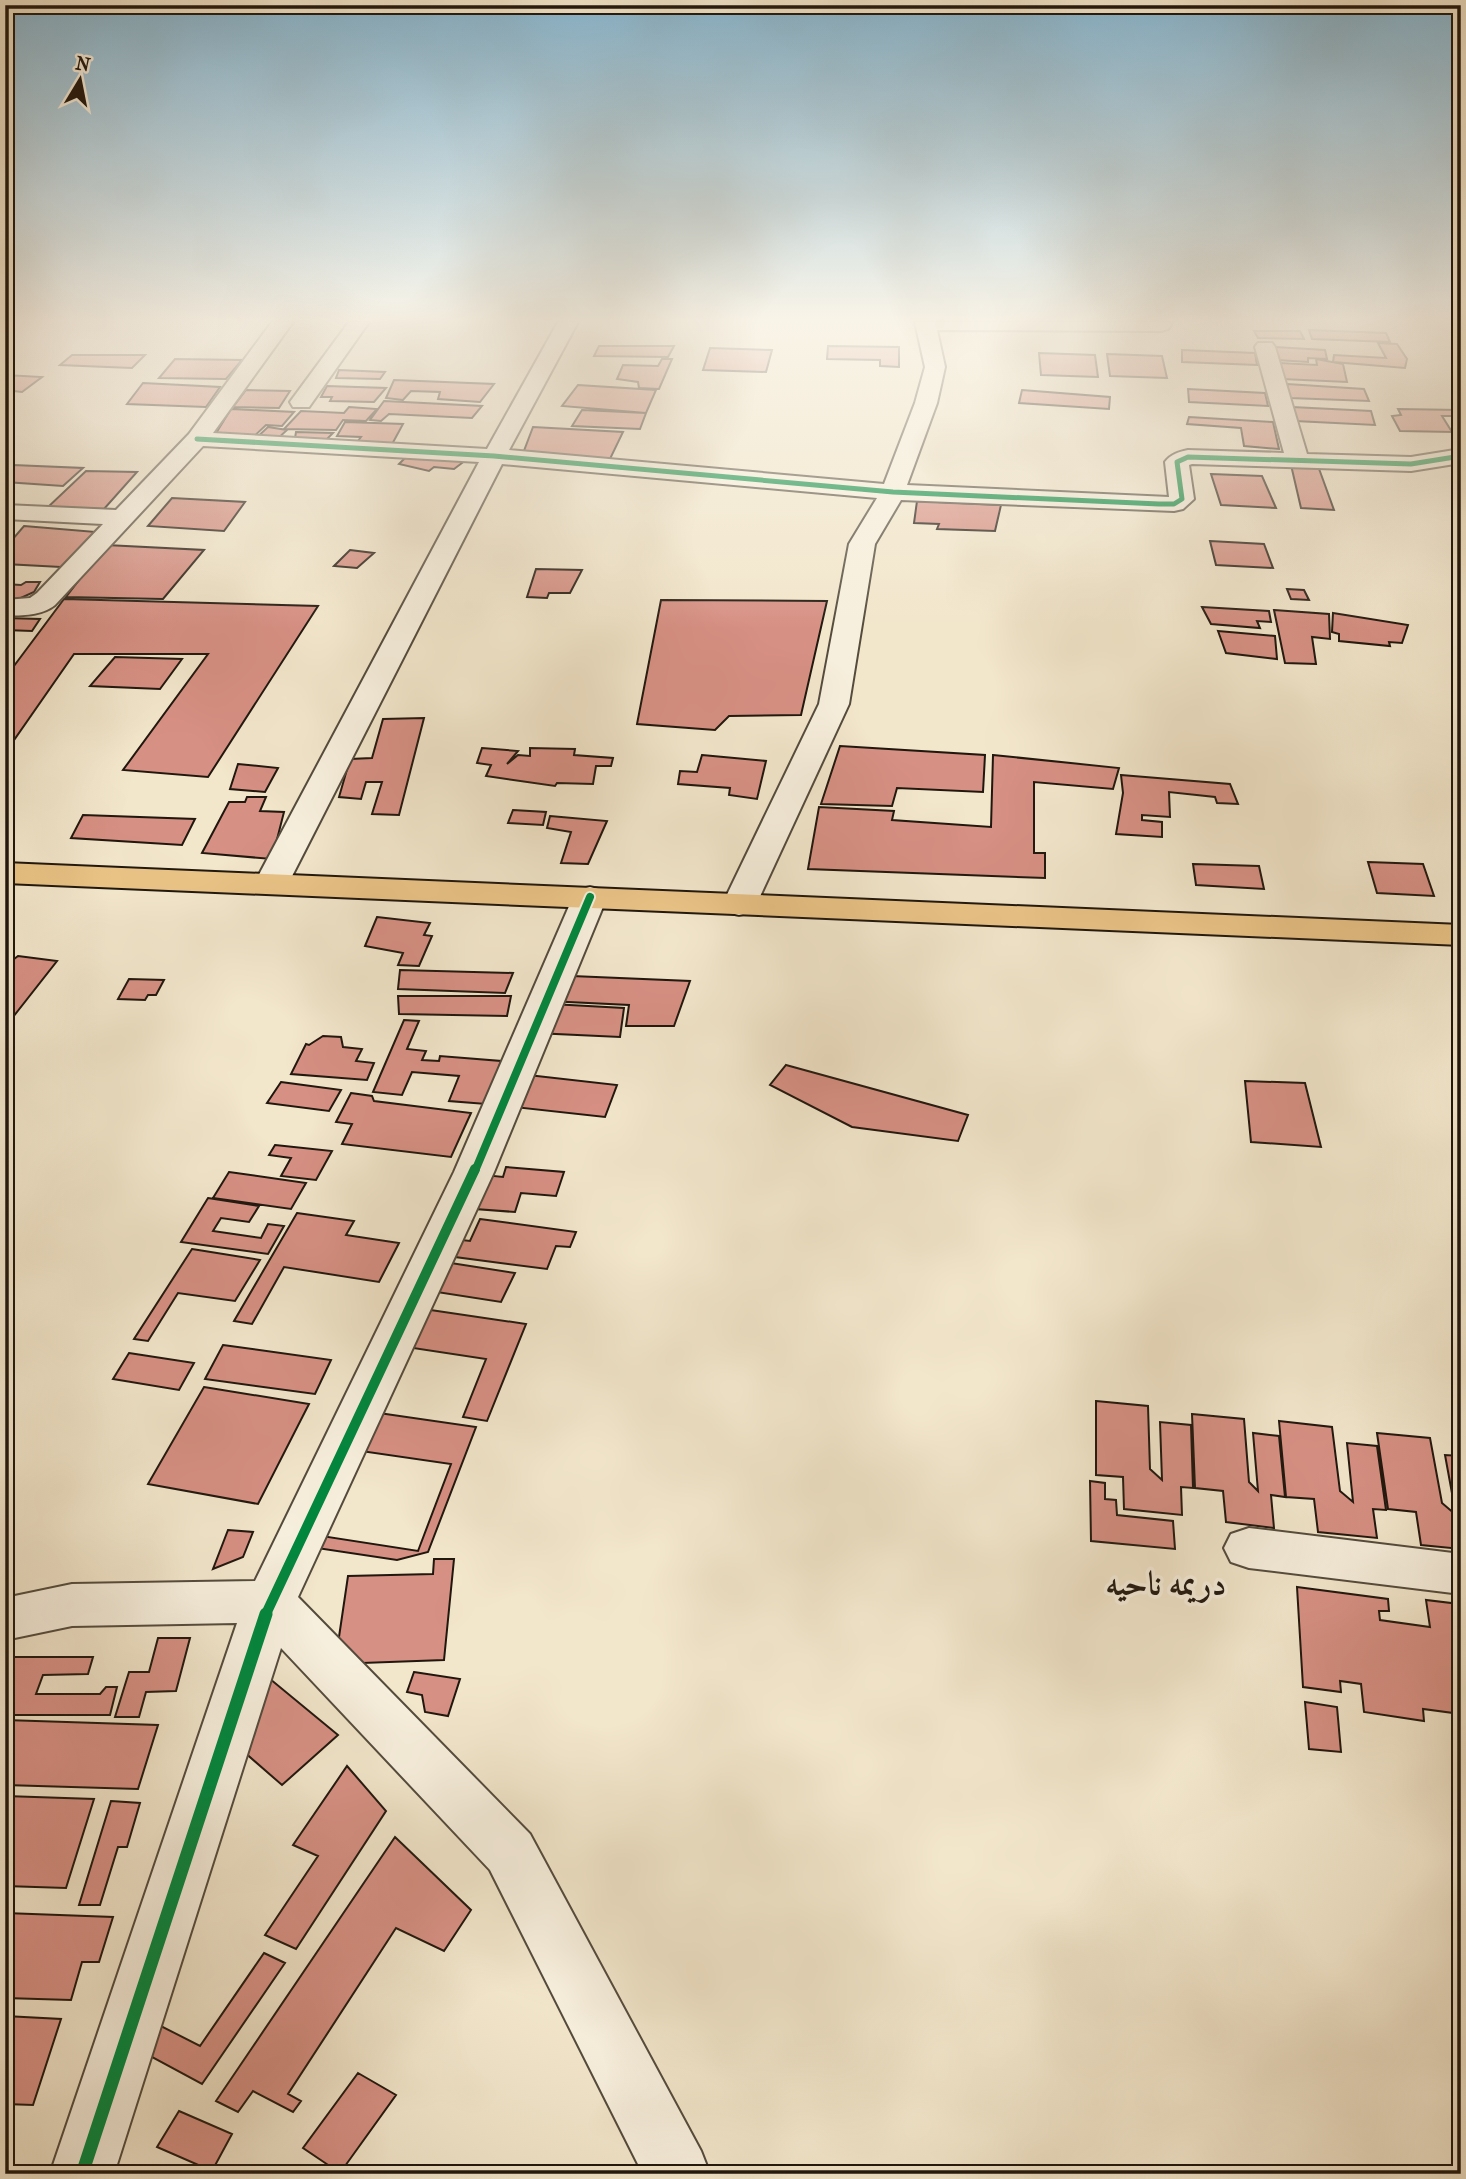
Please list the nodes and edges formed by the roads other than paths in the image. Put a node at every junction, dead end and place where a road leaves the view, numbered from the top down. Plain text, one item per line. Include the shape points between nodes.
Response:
1 (208, 424) edge
2 (512, 424) edge
3 (918, 424) edge
4 (1287, 424) edge
5 (197, 439) junction
6 (494, 456) junction
7 (1461, 456) edge
8 (1298, 461) junction
9 (893, 492) junction
10 (5, 512) edge
11 (123, 517) junction
12 (5, 608) edge
13 (5, 873) edge
14 (271, 884) junction
15 (590, 897) junction
16 (739, 905) junction
17 (1461, 935) edge
18 (1249, 1548) dead end
19 (1461, 1574) edge
20 (270, 1602) junction
21 (5, 1619) edge
22 (82, 2174) edge
23 (678, 2174) edge

1 - 5 street
2 - 6 street
3 - 9 street
4 - 8 street
5 - 6 street
5 - 11 street
6 - 9 street
6 - 14 street
7 - 8 street via 1411,464
8 - 9 street via 1181,458 1177,462 1182,499 1174,504
9 - 16 street via 862,544 834,704
10 - 11 street
11 - 12 street via 37,606
13 - 14 main road
14 - 15 main road
15 - 16 main road
15 - 20 street via 474,1172
16 - 17 main road
18 - 19 street
20 - 21 street via 72,1605
20 - 22 street
20 - 23 street via 510,1852

